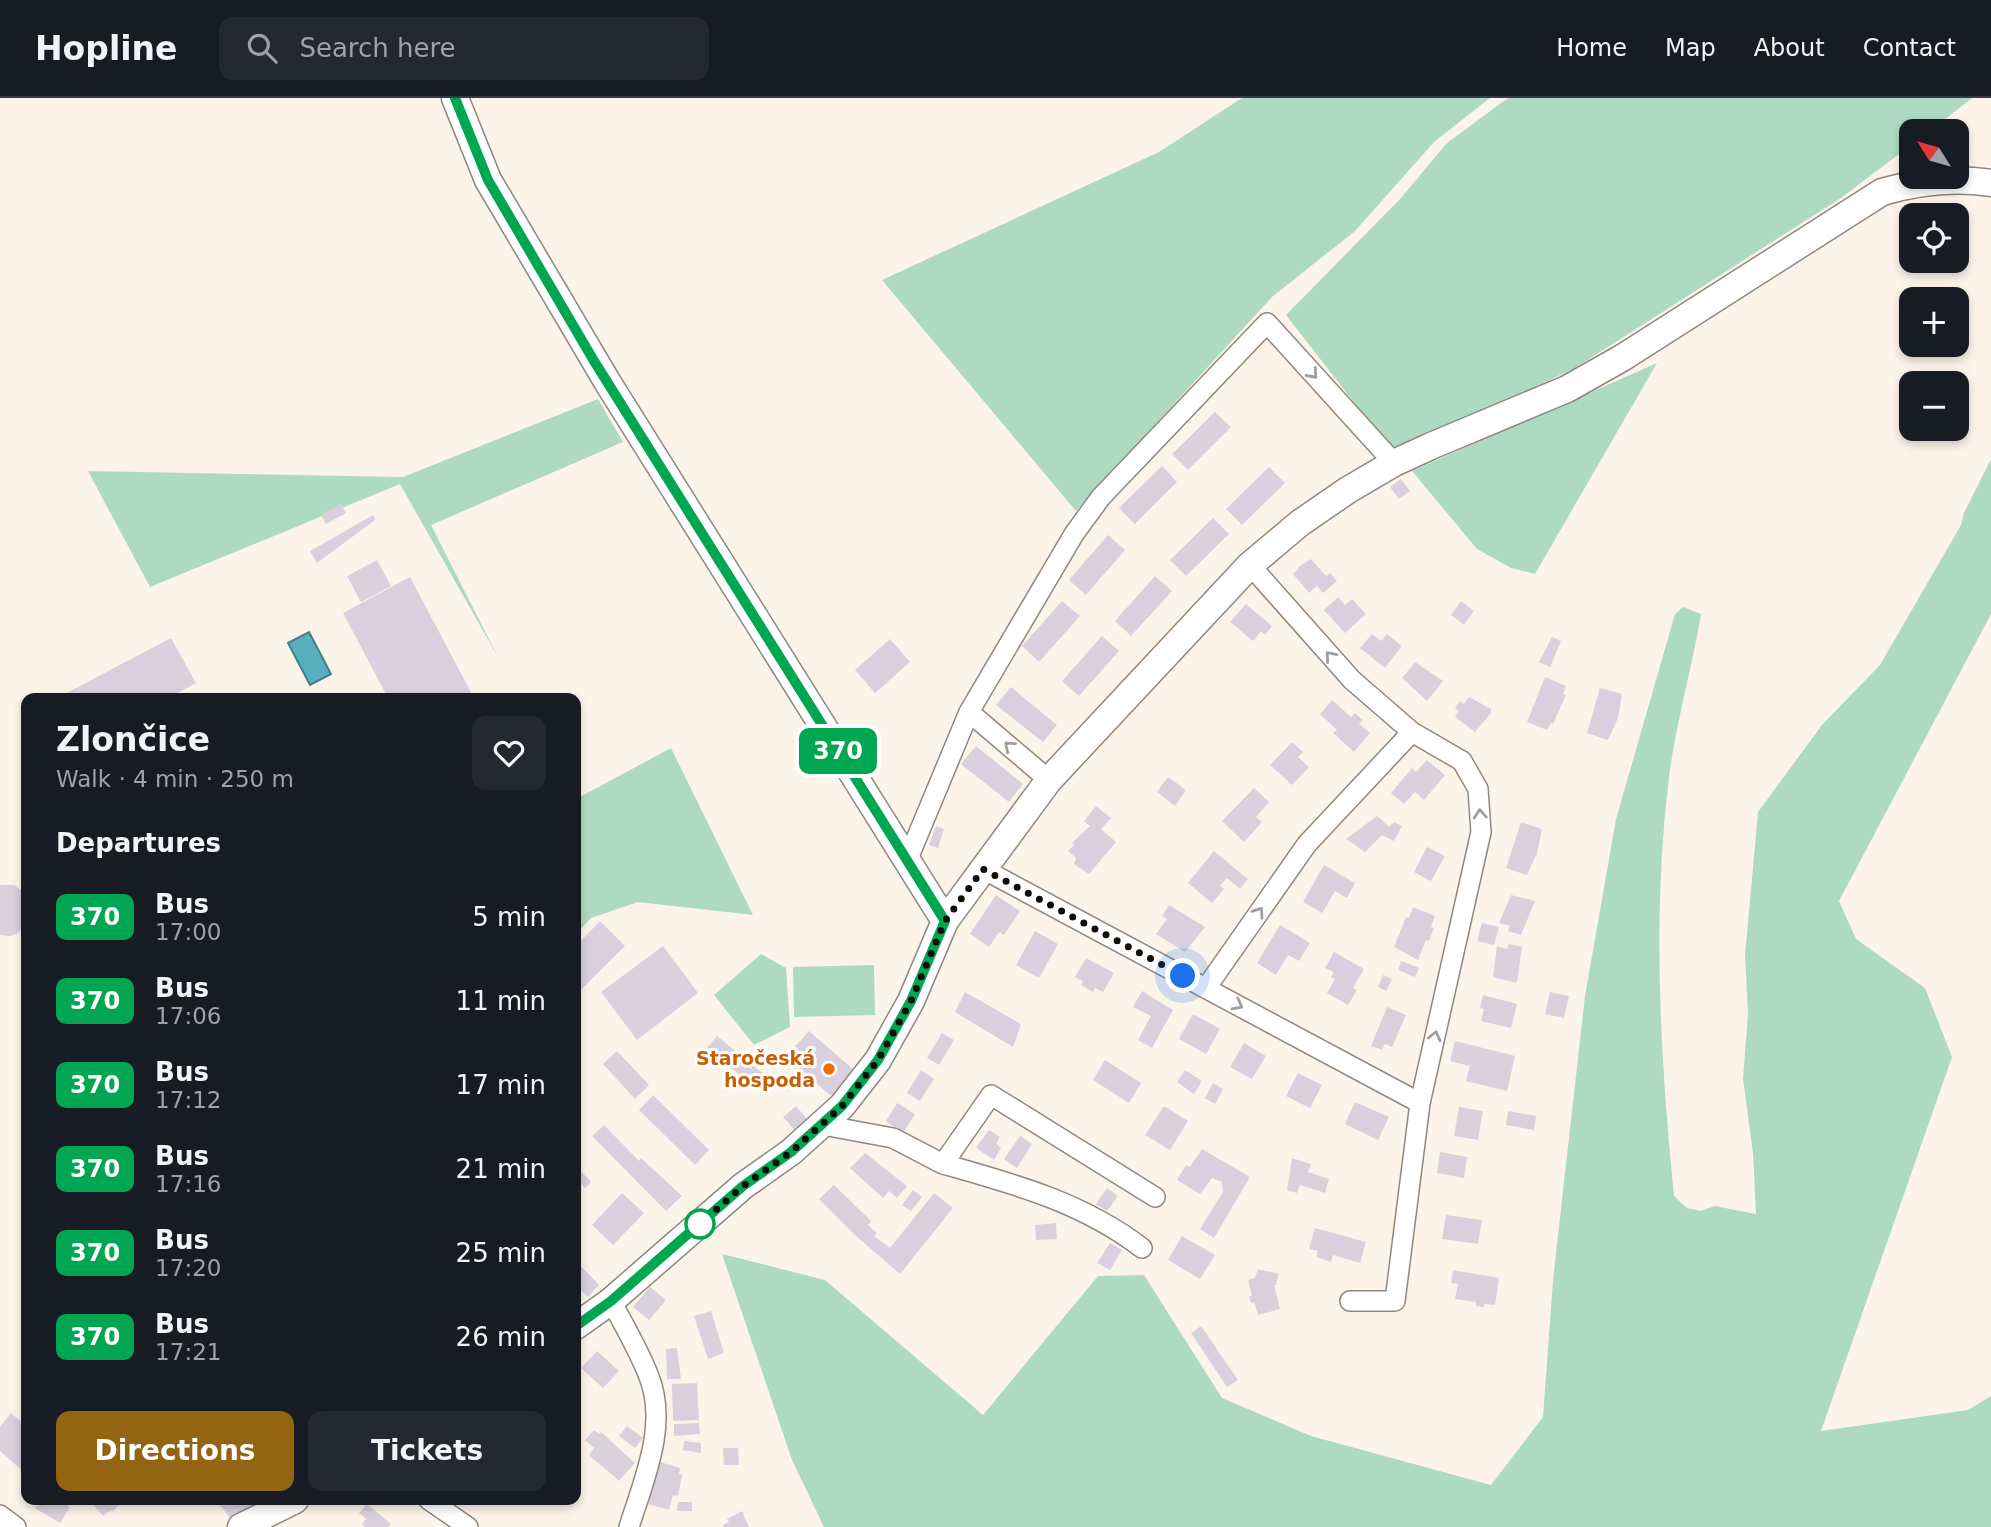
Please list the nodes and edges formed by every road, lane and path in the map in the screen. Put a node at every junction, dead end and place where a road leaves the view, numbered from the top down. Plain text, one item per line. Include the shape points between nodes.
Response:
1 (455, 98) edge
2 (1991, 183) edge
3 (1394, 463) junction
4 (1250, 565) junction
5 (969, 712) junction
6 (1412, 732) junction
7 (1049, 780) junction
8 (907, 861) junction
9 (983, 869) junction
10 (945, 921) junction
11 (1206, 988) junction
12 (1420, 1103) junction
13 (823, 1125) junction
14 (943, 1164) junction
15 (1155, 1197) dead end
16 (1142, 1248) dead end
17 (611, 1301) junction
18 (1350, 1301) dead end
19 (581, 1322) edge
20 (285, 1505) edge
21 (436, 1505) edge
22 (0, 1515) edge
23 (16, 1527) edge
24 (241, 1527) edge
25 (468, 1527) edge
26 (629, 1527) edge

1 - 8 street via 488,180 572,324
2 - 3 street via 1963,179 1915,183 1882,192 1578,383
3 - 4 street via 1300,523
5 -> 3 street via 1074,534 1101,497 1267,323
6 -> 4 street via 1352,680
4 - 7 street
7 -> 5 street
5 - 8 street
11 -> 6 street via 1307,845
12 -> 6 street via 1481,832 1478,789 1462,761
7 - 9 street
8 - 10 street
9 - 10 street
9 - 11 street
10 - 13 street via 911,1001 878,1060
11 -> 12 street
12 - 18 street via 1395,1301
13 - 14 street via 893,1138
13 - 17 street via 743,1186
14 - 15 street via 991,1095
14 - 16 street via 1071,1204
17 - 19 street
17 - 26 street via 649,1376 657,1423
20 - 24 street
21 - 25 street
22 - 23 street

